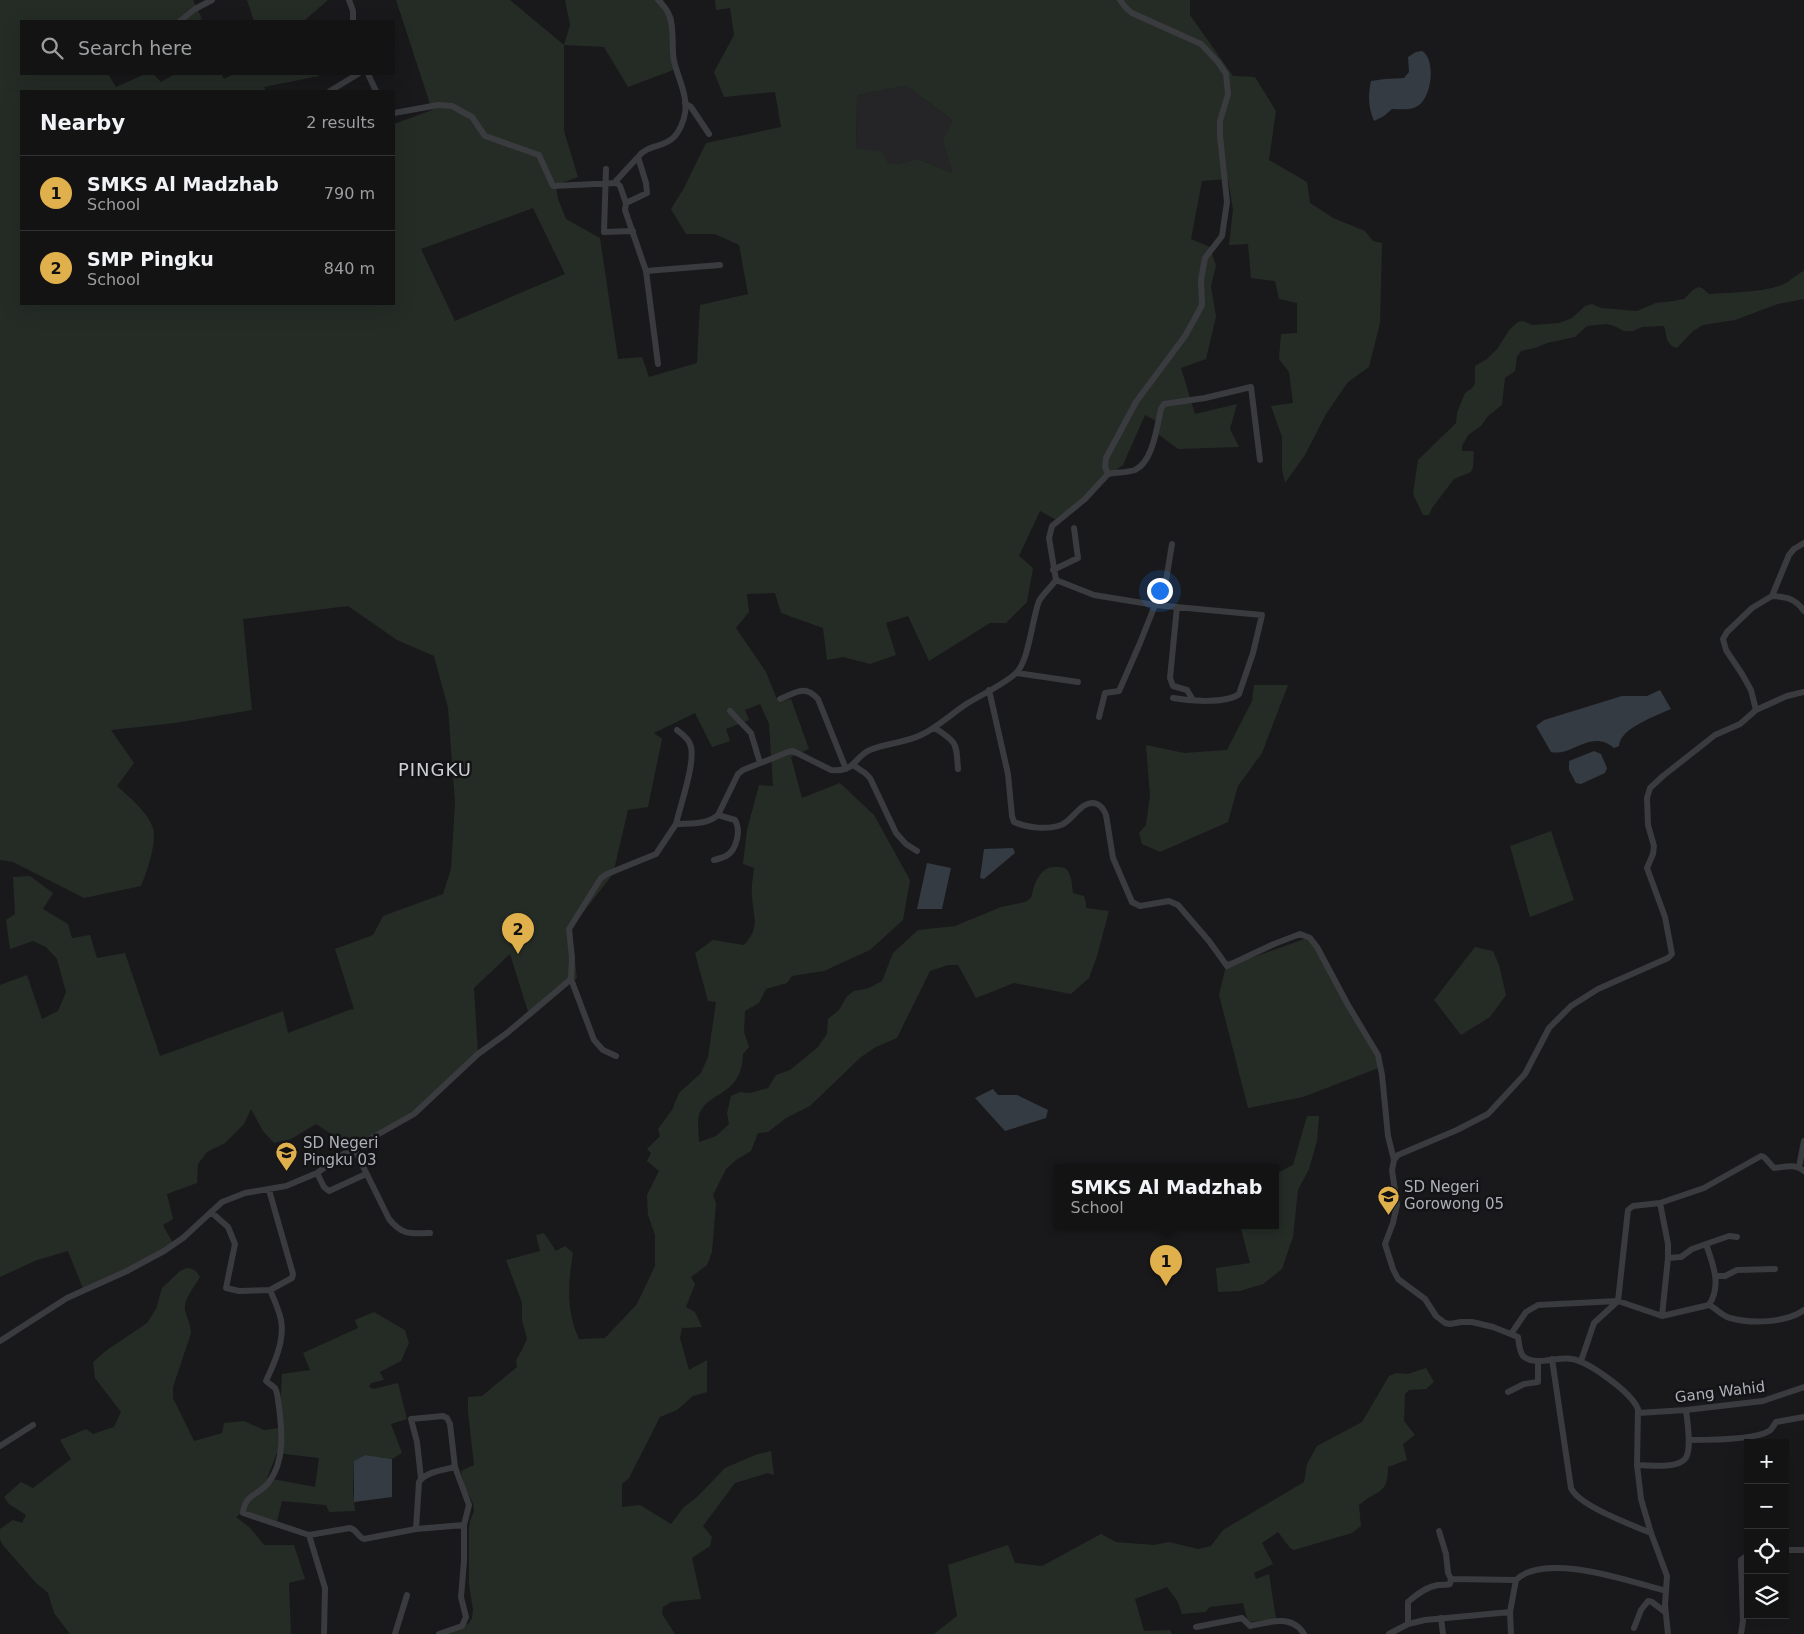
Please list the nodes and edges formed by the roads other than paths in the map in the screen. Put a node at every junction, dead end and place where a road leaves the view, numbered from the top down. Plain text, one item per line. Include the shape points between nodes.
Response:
1 (212, 0) edge
2 (349, 0) edge
3 (658, 0) edge
4 (1120, 0) edge
5 (181, 20) edge
6 (353, 20) edge
7 (356, 75) edge
8 (368, 75) edge
9 (332, 90) edge
10 (376, 90) edge
11 (685, 103) junction
12 (395, 113) edge
13 (709, 134) dead end
14 (638, 157) junction
15 (606, 169) dead end
16 (606, 183) junction
17 (614, 183) junction
18 (626, 203) junction
19 (632, 231) junction
20 (720, 265) dead end
21 (646, 271) junction
22 (658, 364) dead end
23 (1260, 460) dead end
24 (1108, 474) junction
25 (1074, 528) dead end
26 (1172, 544) dead end
27 (1804, 544) edge
28 (1054, 570) junction
29 (1056, 580) junction
30 (1772, 596) junction
31 (1158, 605) junction
32 (1177, 607) junction
33 (1804, 611) edge
34 (1017, 673) junction
35 (1078, 682) dead end
36 (989, 690) junction
37 (1804, 692) edge
38 (1173, 698) dead end
39 (780, 699) dead end
40 (1193, 700) junction
41 (1756, 710) junction
42 (730, 711) dead end
43 (1099, 717) dead end
44 (935, 728) junction
45 (677, 730) dead end
46 (760, 763) junction
47 (853, 766) junction
48 (846, 769) junction
49 (958, 770) dead end
50 (718, 815) junction
51 (676, 824) junction
52 (917, 851) dead end
53 (714, 860) dead end
54 (571, 979) junction
55 (616, 1056) dead end
56 (1804, 1141) edge
57 (354, 1148) junction
58 (1394, 1160) junction
59 (1802, 1169) edge
60 (317, 1173) junction
61 (366, 1174) junction
62 (269, 1190) junction
63 (1660, 1202) junction
64 (211, 1212) junction
65 (430, 1233) dead end
66 (1737, 1237) dead end
67 (1706, 1244) junction
68 (1668, 1258) junction
69 (1775, 1270) dead end
70 (1717, 1276) junction
71 (270, 1290) junction
72 (1618, 1301) junction
73 (1709, 1305) junction
74 (1804, 1310) edge
75 (1662, 1316) junction
76 (1511, 1334) junction
77 (0, 1342) edge
78 (1552, 1359) junction
79 (1538, 1361) junction
80 (1581, 1361) junction
81 (1804, 1387) edge
82 (1508, 1392) dead end
83 (1686, 1410) junction
84 (1638, 1413) junction
85 (1804, 1417) edge
86 (33, 1425) dead end
87 (1689, 1440) junction
88 (0, 1446) edge
89 (1637, 1465) junction
90 (455, 1468) junction
91 (421, 1478) junction
92 (464, 1525) junction
93 (416, 1529) junction
94 (1439, 1531) dead end
95 (1651, 1534) junction
96 (309, 1535) junction
97 (1789, 1550) edge
98 (1804, 1550) edge
99 (1744, 1558) edge
100 (1451, 1579) junction
101 (1516, 1580) junction
102 (1666, 1591) junction
103 (408, 1595) dead end
104 (1510, 1612) junction
105 (1665, 1612) junction
106 (1441, 1618) junction
107 (1408, 1624) junction
108 (1196, 1627) dead end
109 (1634, 1628) dead end
110 (324, 1634) edge
111 (395, 1634) edge
112 (439, 1634) edge
113 (1304, 1634) edge
114 (1389, 1634) edge
115 (1443, 1634) edge
116 (1511, 1634) edge
117 (1668, 1634) edge
118 (1741, 1634) edge

1 - 5 street
2 - 6 street
3 - 11 street via 671,20 674,60
4 - 24 street via 1132,13 1201,44 1226,74 1228,94 1220,121 1220,136 1227,202 1222,236 1205,258 1201,280 1202,305 1186,336 1136,402 1106,458 1104,467
7 - 9 street
8 - 10 street
11 - 13 street
11 - 14 street via 685,116 674,138 643,150
12 - 16 street via 438,105 452,106 472,117 485,136 539,154 553,186
14 - 17 street
14 - 18 street via 647,193
15 - 16 street
16 - 17 street
16 - 19 street via 604,232
17 - 18 street via 620,186
18 - 19 street
19 - 21 street
20 - 21 street
21 - 22 street
23 - 24 street via 1251,387 1164,404 1151,451 1141,466 1131,471
24 - 28 street via 1085,499 1052,526 1049,538
25 - 28 street via 1078,558
26 - 31 street
27 - 30 street via 1789,556
28 - 29 street
29 - 31 street via 1094,595
29 - 34 street via 1040,600 1024,660
30 - 33 street via 1787,597
30 - 41 street via 1752,608 1723,639 1726,650 1751,690
31 - 32 street
31 - 43 street via 1119,691 1105,693
32 - 40 street via 1170,678 1172,686 1187,690
32 - 40 street via 1262,616 1239,694 1230,699
34 - 35 street
34 - 36 street
36 - 44 street
36 - 58 street via 1008,774 1014,822 1027,826 1060,826 1087,804 1100,805 1106,816 1113,858 1132,902 1140,906 1169,901 1178,905 1227,966 1300,934 1310,938 1378,1055
37 - 41 street
38 - 40 street
39 - 48 street via 805,690 818,699
41 - 58 street via 1740,724 1715,735 1663,776 1650,788 1646,798 1654,846 1647,868 1665,917 1672,954 1598,989 1571,1006 1549,1028 1525,1074 1488,1114 1398,1155
42 - 46 street via 751,733
44 - 47 street via 906,741 868,750
44 - 49 street via 952,738 956,745
45 - 51 street via 688,740 692,750 691,767
46 - 48 street via 793,751 832,770
46 - 50 street via 738,774
47 - 48 street
47 - 52 street via 870,778 896,833
50 - 51 street via 707,822
50 - 53 street via 735,820 739,831 730,853
51 - 54 street via 656,854 607,874 596,882 568,929
54 - 55 street via 594,1040 603,1050
54 - 57 street via 478,1054 414,1114
56 - 59 street
57 - 60 street
57 - 61 street
58 - 76 street via 1392,1170 1397,1205 1385,1244 1398,1279 1425,1299 1445,1323 1472,1322
59 - 63 street via 1793,1166 1774,1168 1761,1156 1704,1188
60 - 61 street via 328,1191
60 - 62 street
61 - 65 street via 396,1228 411,1234
62 - 64 street via 228,1198
62 - 71 street via 293,1274 292,1278
63 - 68 street
63 - 72 street via 1633,1206 1628,1210
64 - 71 street via 228,1227 235,1244 226,1288
64 - 77 street via 164,1251 66,1298
66 - 67 street via 1729,1236
67 - 68 street via 1692,1248 1681,1257
67 - 70 street
68 - 75 street
69 - 70 street via 1737,1270
70 - 73 street via 1714,1298
71 - 96 street via 282,1330 266,1381 278,1397 282,1431 280,1456 269,1483 247,1499 242,1513
72 - 75 street
72 - 76 street via 1535,1306 1522,1316
72 - 80 street via 1594,1323
73 - 74 street via 1730,1318 1758,1321 1787,1319
73 - 75 street
76 - 79 street via 1518,1337 1524,1356
78 - 79 street
78 - 80 street
78 - 95 street via 1574,1494 1600,1511
79 - 82 street via 1538,1382 1524,1384
80 - 84 street via 1627,1394 1636,1404
81 - 83 street, Gang Wahid via 1763,1401
83 - 84 street, Gang Wahid
83 - 87 street
84 - 89 street
85 - 87 street via 1776,1422 1770,1431 1760,1435
86 - 88 street
87 - 89 street via 1687,1457 1683,1461
89 - 95 street via 1641,1499
90 - 91 street
90 - 91 street via 448,1418 411,1419
90 - 92 street via 469,1505
91 - 93 street
92 - 93 street
92 - 112 street via 461,1596 466,1617 462,1626
93 - 96 street via 364,1539 350,1528
94 - 100 street
95 - 102 street via 1667,1576
96 - 110 street via 326,1588
97 - 98 street
99 - 118 street via 1741,1560
100 - 101 street
100 - 107 street via 1450,1584 1425,1589 1408,1602
101 - 102 street via 1527,1573 1565,1568 1599,1573
101 - 104 street
102 - 105 street
103 - 111 street
104 - 106 street
104 - 116 street
105 - 109 street via 1648,1601
105 - 117 street
106 - 107 street
106 - 115 street
107 - 114 street
108 - 113 street via 1242,1618 1250,1626 1276,1620 1294,1622

